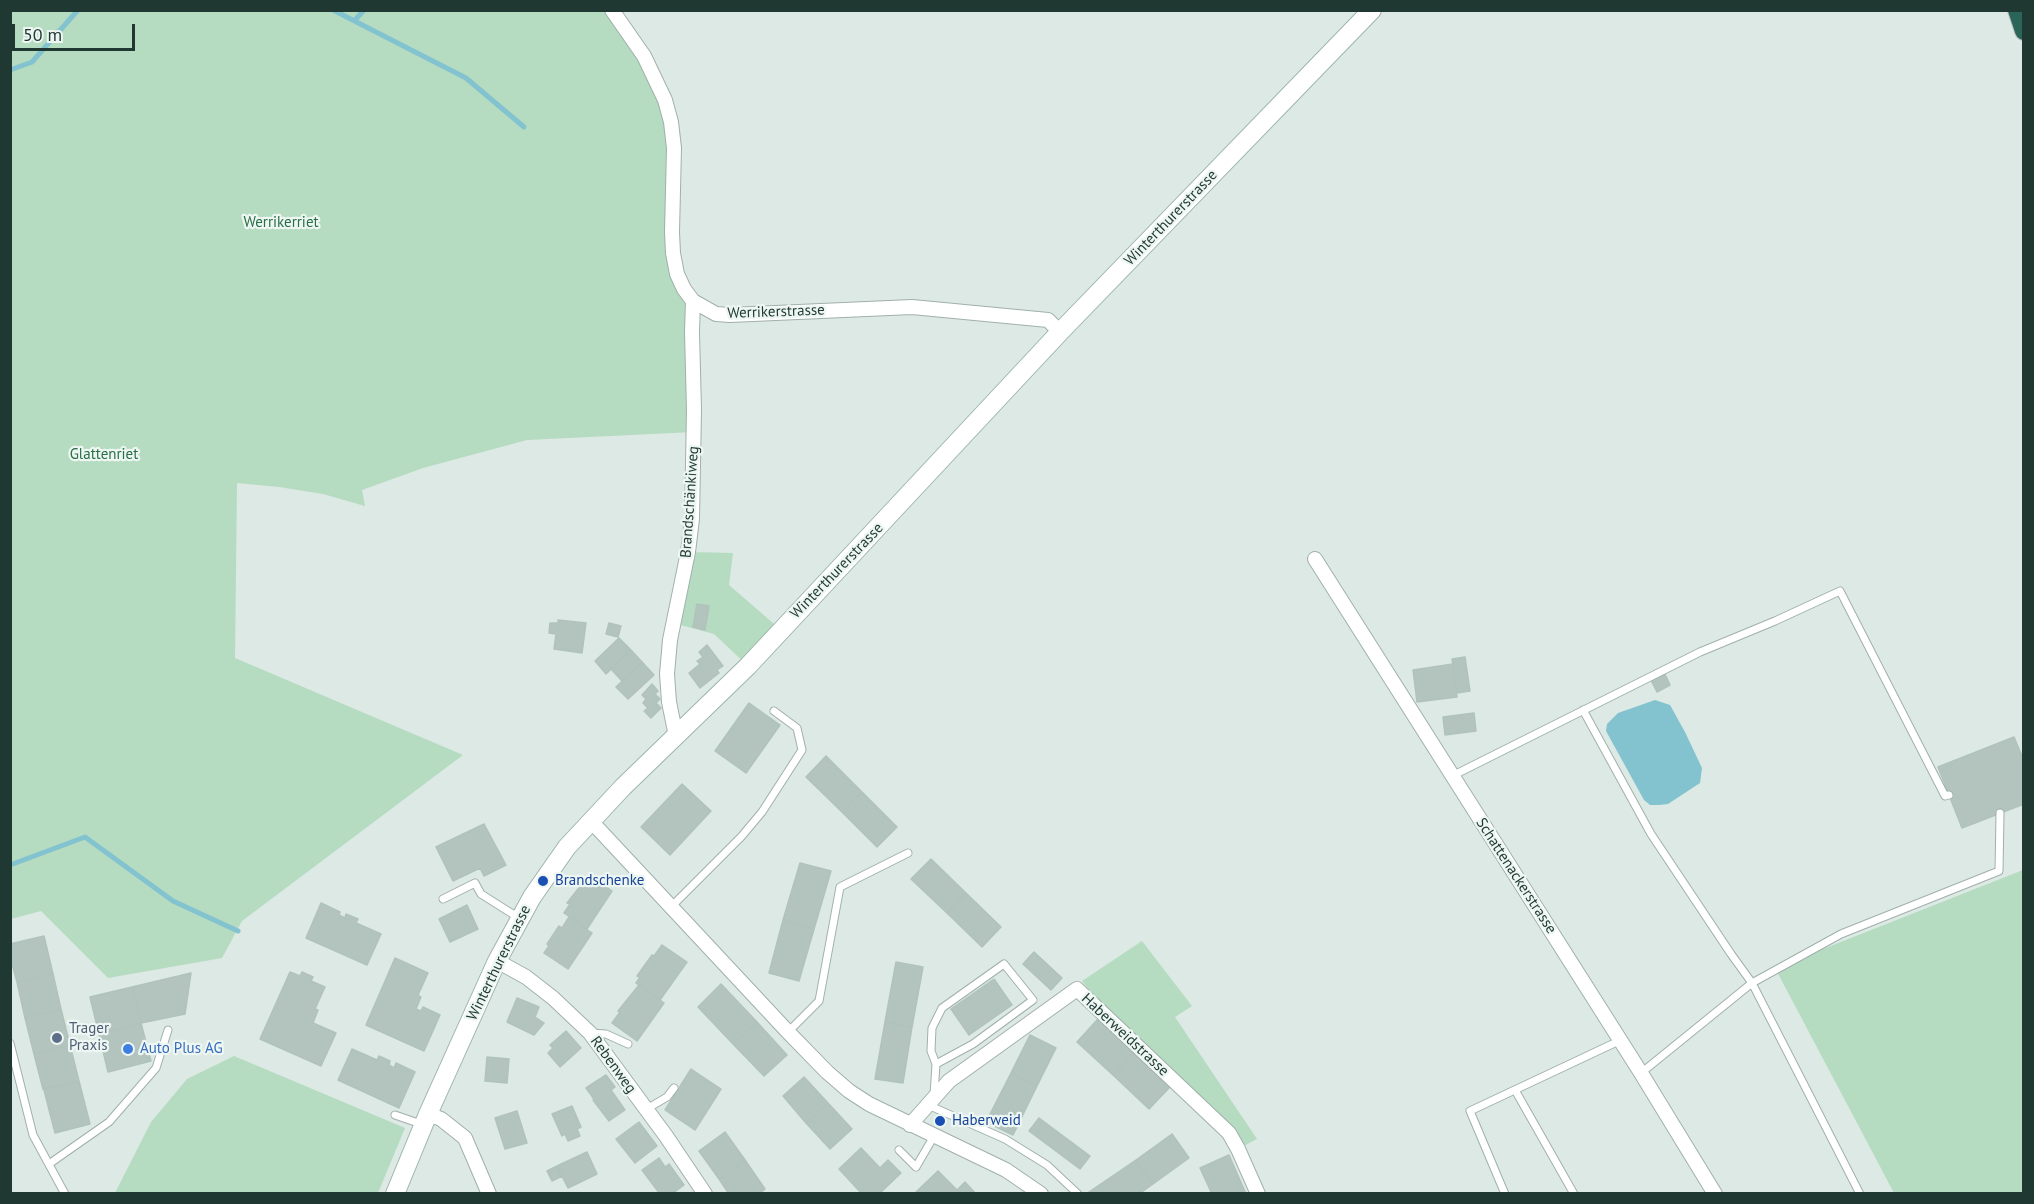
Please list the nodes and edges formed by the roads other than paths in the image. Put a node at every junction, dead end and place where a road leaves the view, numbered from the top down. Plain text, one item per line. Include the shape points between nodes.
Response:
1 (612, 10) edge
2 (1372, 10) edge
3 (2017, 10) edge
4 (2024, 31) edge
5 (693, 301) junction
6 (1060, 332) junction
7 (1315, 559) dead end
8 (1583, 710) junction
9 (774, 711) dead end
10 (676, 736) junction
11 (1452, 776) junction
12 (1949, 795) dead end
13 (2000, 813) dead end
14 (590, 820) junction
15 (908, 853) dead end
16 (443, 898) dead end
17 (671, 907) junction
18 (519, 918) junction
19 (496, 961) junction
20 (1752, 983) junction
21 (168, 1030) dead end
22 (788, 1032) junction
23 (590, 1033) junction
24 (1621, 1040) junction
25 (10, 1043) edge
26 (628, 1044) dead end
27 (936, 1064) junction
28 (1641, 1073) junction
29 (674, 1088) dead end
30 (1515, 1090) junction
31 (931, 1101) junction
32 (645, 1110) junction
33 (395, 1115) dead end
34 (426, 1119) junction
35 (910, 1125) junction
36 (934, 1136) junction
37 (899, 1150) dead end
38 (49, 1164) junction
39 (65, 1194) edge
40 (395, 1194) edge
41 (489, 1194) edge
42 (705, 1194) edge
43 (1041, 1194) edge
44 (1078, 1194) edge
45 (1258, 1194) edge
46 (1505, 1194) edge
47 (1574, 1194) edge
48 (1715, 1194) edge
49 (1860, 1194) edge

1 - 5 street via 644,56 665,100 674,148 673,253 677,274
2 - 6 main road, Winterthurerstrasse
3 - 4 highway
5 - 6 street, Werrikerstrasse via 716,314 730,315 912,307 1048,320
5 - 10 street, Brandschänkiweg via 694,495 688,552 667,658 667,687
6 - 10 main road, Winterthurerstrasse via 748,666
7 - 11 street, Schattenackerstrasse
8 - 11 lane
8 - 12 lane via 1700,652 1840,591 1945,796
8 - 20 lane via 1651,834
9 - 17 lane via 797,728 802,750 762,812
10 - 14 main road, Winterthurerstrasse
11 - 24 street, Schattenackerstrasse
13 - 20 lane via 1999,871 1841,934
14 - 17 street
14 - 18 main road, Winterthurerstrasse via 555,862
15 - 22 lane via 840,887 819,1001
16 - 18 lane via 475,883 481,894
17 - 22 street
18 - 19 main road, Winterthurerstrasse
19 - 23 street, Rebenweg via 526,977
19 - 34 main road, Winterthurerstrasse
20 - 28 lane
20 - 49 lane
21 - 38 lane via 156,1068 109,1122
22 - 35 street via 849,1091
23 - 26 lane via 606,1034
23 - 32 street, Rebenweg
24 - 28 street, Schattenackerstrasse
24 - 30 lane
25 - 38 lane via 33,1135
27 - 27 lane via 973,1044 1033,1000 1004,964 942,1008 932,1028 931,1051
27 - 31 lane
28 - 48 street, Schattenackerstrasse
29 - 32 lane
30 - 46 lane via 1470,1111
30 - 47 lane
31 - 35 street, Haberweidstrasse
31 - 44 lane via 1047,1165
31 - 45 street, Haberweidstrasse via 949,1081 1077,989 1228,1133
32 - 42 street, Rebenweg
33 - 34 lane
34 - 40 main road, Winterthurerstrasse
34 - 41 street via 441,1119 465,1138
35 - 36 street
36 - 37 lane via 916,1167
36 - 43 street via 1006,1170
38 - 39 lane

